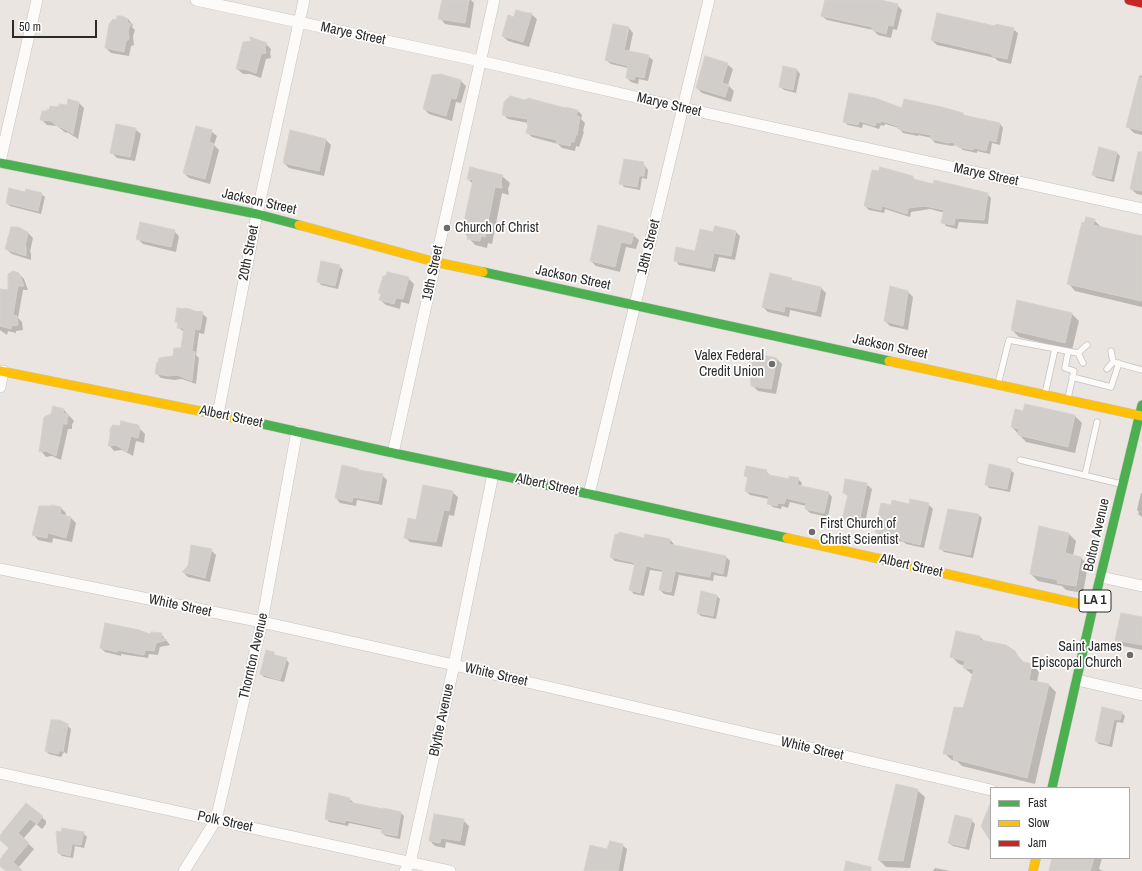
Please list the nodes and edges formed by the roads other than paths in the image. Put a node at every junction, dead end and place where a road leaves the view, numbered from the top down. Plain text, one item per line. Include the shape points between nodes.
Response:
1 (37, 0) edge
2 (196, 0) edge
3 (304, 0) edge
4 (494, 0) edge
5 (709, 0) edge
6 (1129, 0) edge
7 (1142, 3) edge
8 (299, 22) junction
9 (480, 61) junction
10 (683, 108) junction
11 (0, 163) edge
12 (1142, 209) edge
13 (257, 214) junction
14 (436, 262) junction
15 (635, 306) junction
16 (1087, 345) dead end
17 (1055, 349) junction
18 (1111, 351) dead end
19 (1068, 352) junction
20 (1078, 353) junction
21 (1083, 363) dead end
22 (1116, 363) junction
23 (1107, 369) dead end
24 (1142, 370) edge
25 (2, 371) edge
26 (1072, 377) junction
27 (998, 385) junction
28 (0, 387) edge
29 (1045, 395) junction
30 (1068, 400) junction
31 (1142, 405) edge
32 (218, 414) junction
33 (1141, 416) edge
34 (1097, 422) dead end
35 (297, 431) junction
36 (393, 452) junction
37 (1020, 460) dead end
38 (493, 474) junction
39 (1084, 475) junction
40 (1123, 484) junction
41 (589, 494) junction
42 (0, 569) edge
43 (1101, 578) junction
44 (1142, 586) edge
45 (1093, 607) junction
46 (262, 622) junction
47 (454, 666) junction
48 (1077, 680) junction
49 (1142, 695) edge
50 (0, 773) edge
51 (1052, 787) edge
52 (990, 790) edge
53 (216, 820) junction
54 (1036, 859) edge
55 (408, 867) edge
56 (184, 871) edge
57 (450, 871) edge
58 (1033, 871) edge

1 - 11 street
2 - 8 street, Marye Street
3 - 8 street, 20th Street
4 - 9 street, 19th Street
5 - 10 street, 18th Street
6 - 7 main road
8 - 9 street, Marye Street
8 - 13 street, 20th Street
9 - 10 street, Marye Street
9 - 14 street, 19th Street
10 - 12 street, Marye Street
10 - 15 street, 18th Street
11 - 13 main road, Jackson Street
13 - 14 main road, Jackson Street
13 - 32 street, 20th Street
14 - 15 main road, Jackson Street
14 - 36 street, 19th Street
15 - 27 main road, Jackson Street
15 - 41 street, 18th Street
16 - 20 lane
17 - 19 lane
17 - 27 lane via 1009,340
17 - 29 lane
18 - 22 lane
19 - 20 lane
19 - 26 lane via 1066,368 1074,370
20 - 21 lane
22 - 23 lane
22 - 24 lane
22 - 26 lane via 1111,387
25 - 28 street
25 - 32 main road, Albert Street
26 - 30 lane
27 - 29 main road, Jackson Street
29 - 30 main road, Jackson Street
30 - 33 main road, Jackson Street
31 - 33 main road, Bolton Avenue
32 - 35 main road, Albert Street
33 - 40 main road, Bolton Avenue / LA 1
34 - 39 lane
35 - 36 main road, Albert Street
35 - 46 street, Thornton Avenue
36 - 38 main road, Albert Street
37 - 39 lane
38 - 41 main road, Albert Street
38 - 47 street, Blythe Avenue
39 - 40 lane
40 - 43 main road, Bolton Avenue / LA 1
41 - 45 main road, Albert Street
42 - 46 street, White Street
43 - 44 street
43 - 45 main road, Bolton Avenue / LA 1
45 - 48 main road, Bolton Avenue / LA 1
46 - 47 street, White Street
46 - 53 street, Thornton Avenue
47 - 52 street, White Street
47 - 55 street, Blythe Avenue
48 - 49 street
48 - 51 main road, Bolton Avenue / LA 1
50 - 53 street, Polk Street
53 - 55 street, Polk Street
53 - 56 street, Thornton Avenue
54 - 58 main road
55 - 57 street, Polk Street

